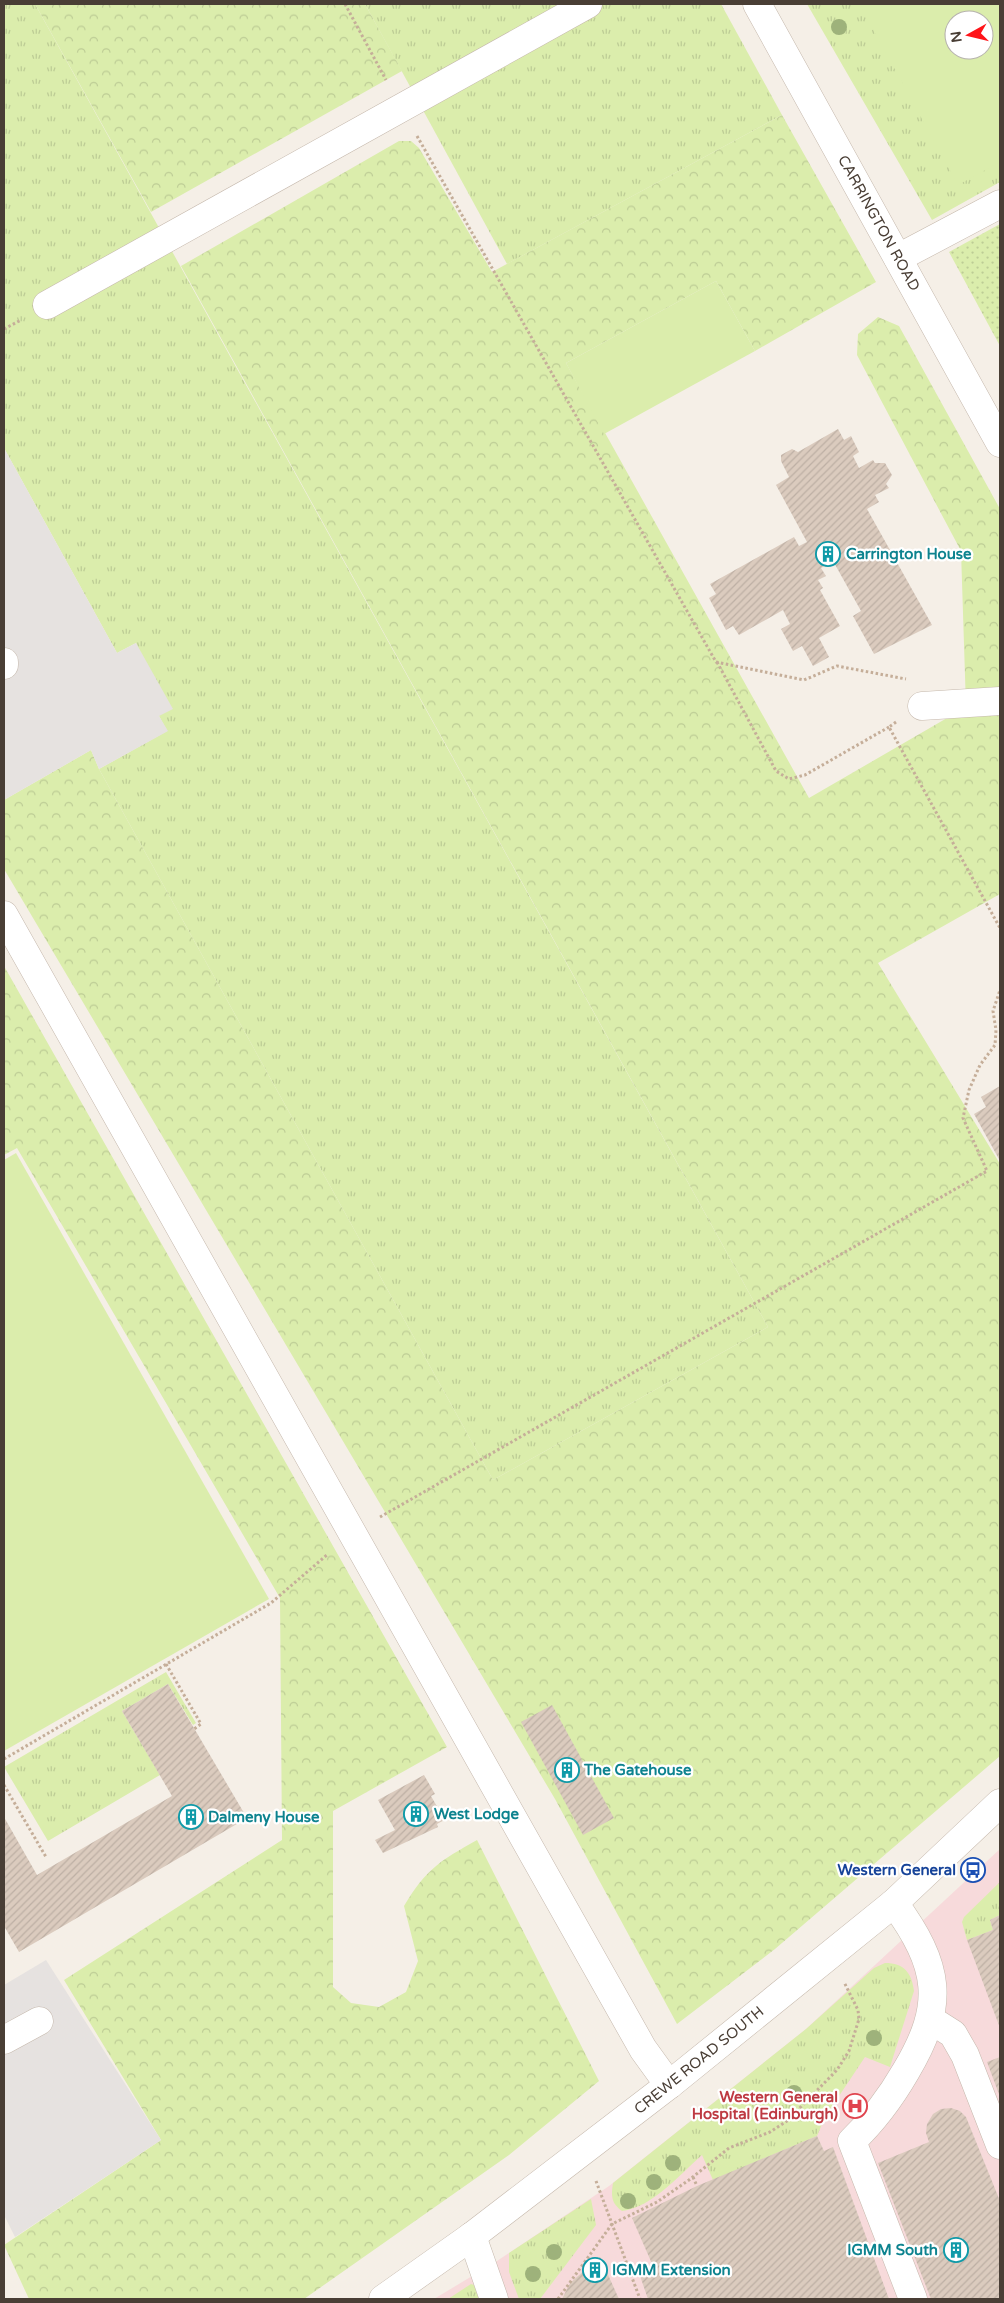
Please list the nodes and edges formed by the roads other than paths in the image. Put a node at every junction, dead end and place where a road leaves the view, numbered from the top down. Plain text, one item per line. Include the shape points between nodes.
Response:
1 (588, 4) edge
2 (757, 4) edge
3 (1000, 204) edge
4 (898, 258) junction
5 (47, 305) dead end
6 (1000, 443) edge
7 (1000, 702) edge
8 (922, 706) road end
9 (4, 915) edge
10 (1000, 1803) edge
11 (894, 1903) junction
12 (931, 2020) junction
13 (39, 2021) dead end
14 (4, 2040) edge
15 (669, 2085) junction
16 (1000, 2144) edge
17 (472, 2236) junction
18 (383, 2299) edge
19 (494, 2299) edge
20 (913, 2299) edge

1 - 5 street
2 - 4 street, CARRINGTON ROAD
3 - 4 street
4 - 6 street, CARRINGTON ROAD
7 - 8 street
9 - 15 street via 643,2049
10 - 11 street, CREWE ROAD SOUTH
11 - 12 street via 910,1925 925,1957 932,1980 934,2002
11 - 15 street, CREWE ROAD SOUTH
12 - 16 street via 952,2034 965,2055
12 - 20 street via 925,2038 896,2088 852,2141
13 - 14 street
15 - 17 street, CREWE ROAD SOUTH
17 - 18 street, CREWE ROAD SOUTH
17 - 19 street

